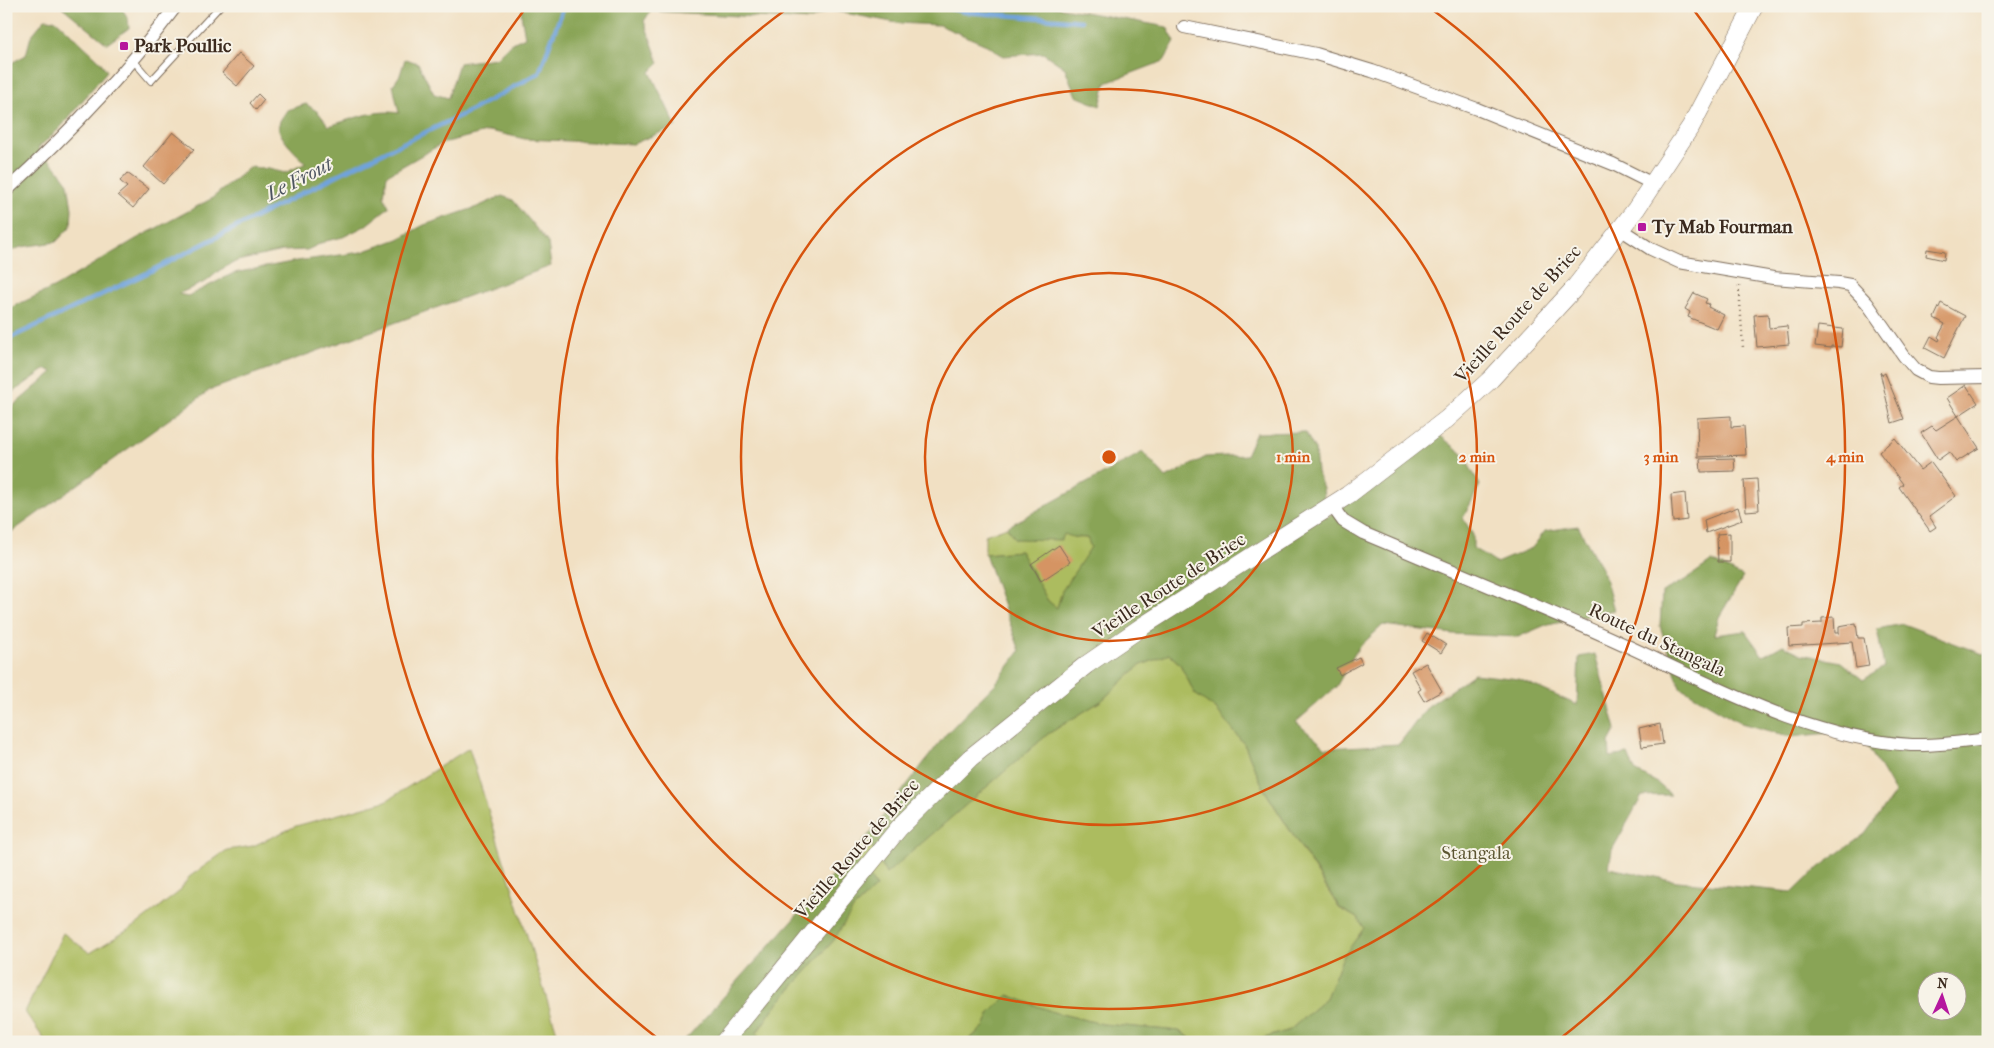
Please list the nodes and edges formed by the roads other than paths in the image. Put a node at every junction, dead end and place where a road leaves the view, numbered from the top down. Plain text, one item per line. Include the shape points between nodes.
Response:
1 (176, 6) edge
2 (220, 6) edge
3 (1754, 6) edge
4 (1184, 27) dead end
5 (133, 60) junction
6 (1653, 184) junction
7 (6, 191) edge
8 (1620, 229) junction
9 (1988, 378) edge
10 (1332, 506) junction
11 (1988, 739) edge
12 (724, 1042) edge

1 - 5 street
2 - 5 lane via 151,81
3 - 6 street, Vieille Route de Briec via 1690,126
4 - 6 street via 1316,54 1372,71 1477,109 1613,164
5 - 7 street via 76,123
6 - 8 street, Vieille Route de Briec
8 - 9 street via 1679,262 1850,285 1916,370 1929,377
8 - 10 street, Vieille Route de Briec via 1559,305 1484,385 1446,419
10 - 11 street, Route du Stangala via 1343,521 1363,533 1602,634 1776,713 1841,733 1902,744 1928,745
10 - 12 street, Vieille Route de Briec via 1086,665 970,758 899,828

